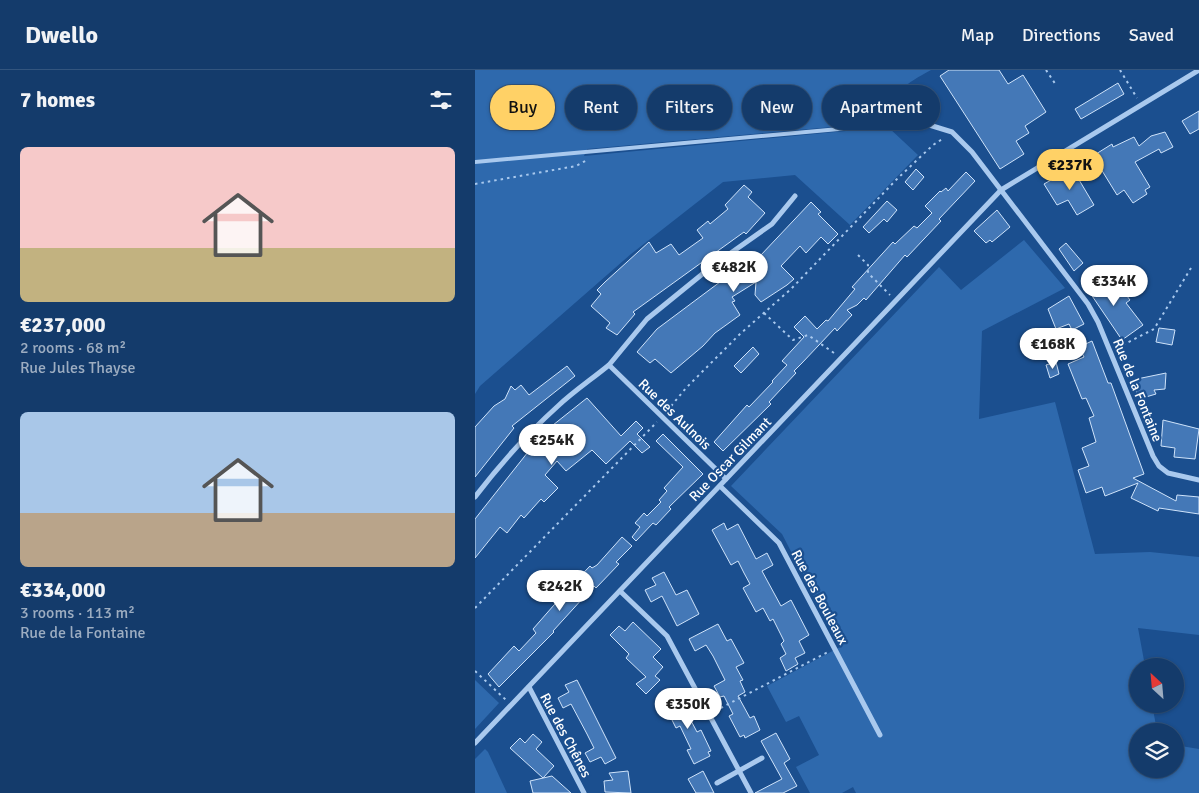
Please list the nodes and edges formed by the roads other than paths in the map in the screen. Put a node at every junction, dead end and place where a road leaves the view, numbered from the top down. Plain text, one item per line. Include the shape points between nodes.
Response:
1 (1199, 70) edge
2 (940, 127) edge
3 (829, 130) edge
4 (475, 162) edge
5 (1001, 190) junction
6 (795, 196) dead end
7 (609, 365) junction
8 (726, 479) junction
9 (1199, 480) edge
10 (720, 486) junction
11 (475, 498) edge
12 (620, 591) junction
13 (529, 687) junction
14 (880, 735) dead end
15 (475, 743) edge
16 (763, 758) dead end
17 (739, 771) junction
18 (717, 783) dead end
19 (584, 793) edge
20 (751, 793) edge

1 - 5 street, Rue Oscar Gilmant
2 - 5 street, Rue de la Fontaine via 959,138
3 - 4 lane
5 - 8 street, Rue Oscar Gilmant
5 - 9 street, Rue de la Fontaine via 1088,304 1159,466 1168,473
6 - 7 street via 772,224 711,267 647,319
7 - 8 street, Rue des Aulnois
7 - 11 street via 559,404 526,436
8 - 10 street, Rue Oscar Gilmant
10 - 12 street, Rue Oscar Gilmant
10 - 14 street, Rue des Bouleaux via 779,543
12 - 13 street, Rue Oscar Gilmant
12 - 17 street via 667,636
13 - 15 street, Rue Oscar Gilmant
13 - 19 street, Rue des Chênes
16 - 17 street
17 - 18 street
17 - 20 street

